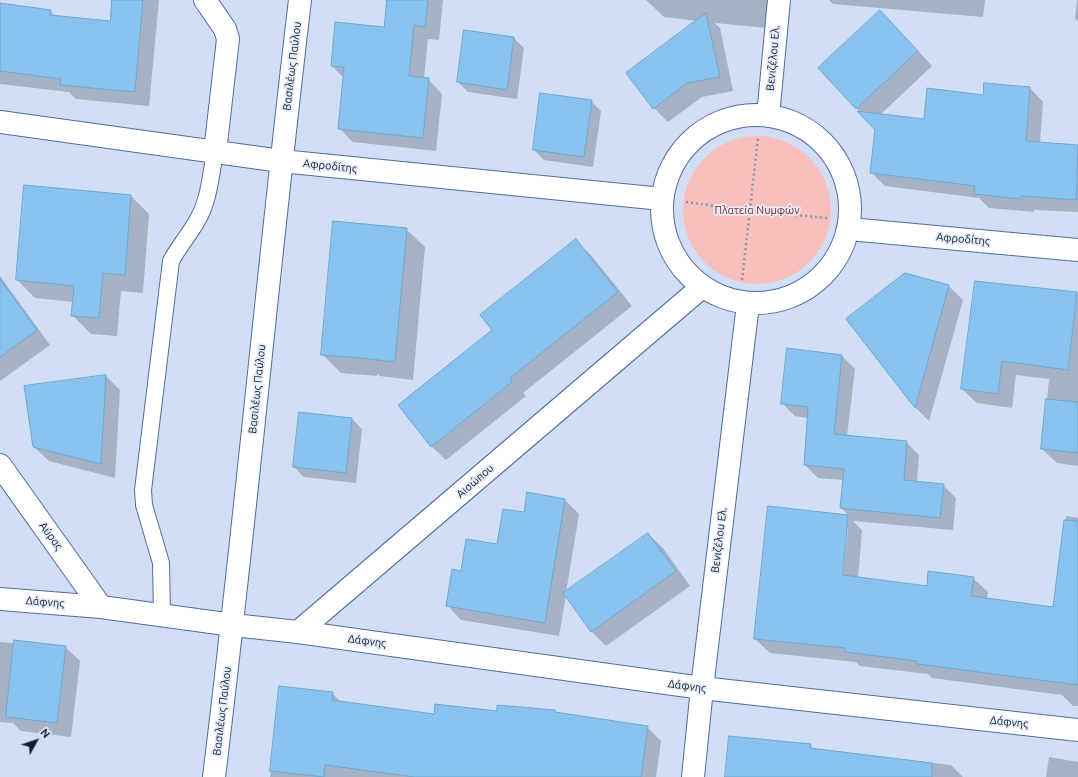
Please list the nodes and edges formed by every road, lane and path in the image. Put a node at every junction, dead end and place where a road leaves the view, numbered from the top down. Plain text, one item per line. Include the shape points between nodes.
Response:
1 (205, 0) edge
2 (300, 0) edge
3 (779, 0) edge
4 (764, 116) junction
5 (0, 122) edge
6 (215, 152) junction
7 (281, 161) junction
8 (662, 199) junction
9 (750, 211) junction
10 (849, 224) junction
11 (1078, 250) edge
12 (702, 287) junction
13 (744, 303) junction
14 (0, 466) edge
15 (0, 599) edge
16 (101, 607) junction
17 (162, 615) junction
18 (233, 625) junction
19 (298, 632) junction
20 (702, 688) junction
21 (1078, 730) edge
22 (214, 777) edge
23 (693, 777) edge

1 - 6 street via 225,29 228,39
2 - 7 street, Βασιλέως Παύλου
3 - 4 street, Βενιζέλου Ελ.
4 - 8 street via 732,118 706,129 684,148 669,172
4 - 9 path
4 - 10 street via 796,124 820,140 838,163 848,190
5 - 6 street, Αφροδίτης
6 - 7 street, Αφροδίτης
6 - 17 lane via 204,205 171,261 143,490 144,505 161,563
7 - 8 street, Αφροδίτης
7 - 18 street, Βασιλέως Παύλου
8 - 9 path
8 - 12 street via 663,224 670,249 684,270
9 - 10 path
9 - 13 path
10 - 11 street, Αφροδίτης
10 - 13 street via 836,260 813,285 782,301
12 - 13 street
12 - 19 street, Αισώπου
13 - 20 street, Βενιζέλου Ελ.
14 - 16 street, Αύρας
15 - 16 street, Δάφνης
16 - 17 street, Δάφνης
17 - 18 street, Δάφνης
18 - 19 street
18 - 22 street, Βασιλέως Παύλου
19 - 20 street, Δάφνης
20 - 21 street, Δάφνης
20 - 23 street, Βενιζέλου Ελ.

